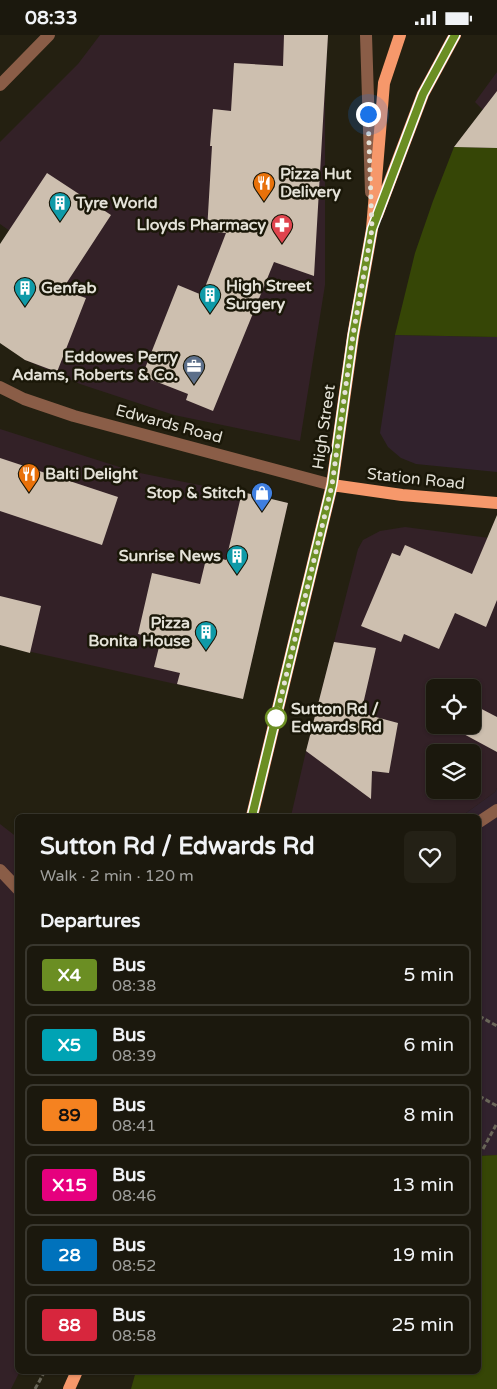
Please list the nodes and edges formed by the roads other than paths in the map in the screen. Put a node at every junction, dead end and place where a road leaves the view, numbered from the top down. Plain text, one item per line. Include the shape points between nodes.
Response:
1 (49, 35) edge
2 (366, 35) edge
3 (400, 35) edge
4 (455, 35) edge
5 (0, 85) edge
6 (372, 229) junction
7 (0, 387) edge
8 (332, 485) junction
9 (497, 503) edge
10 (497, 810) edge
11 (252, 814) edge
12 (481, 821) edge
13 (0, 870) edge
14 (15, 886) edge
15 (76, 1374) edge
16 (69, 1389) edge

1 - 5 street
2 - 6 street, High Street
3 - 6 main road via 384,83
4 - 6 main road via 423,94
6 - 8 main road, High Street
7 - 8 street, Edwards Road via 74,416
8 - 9 main road, Station Road
8 - 11 main road, High Street
10 - 12 street
13 - 14 street
15 - 16 main road

